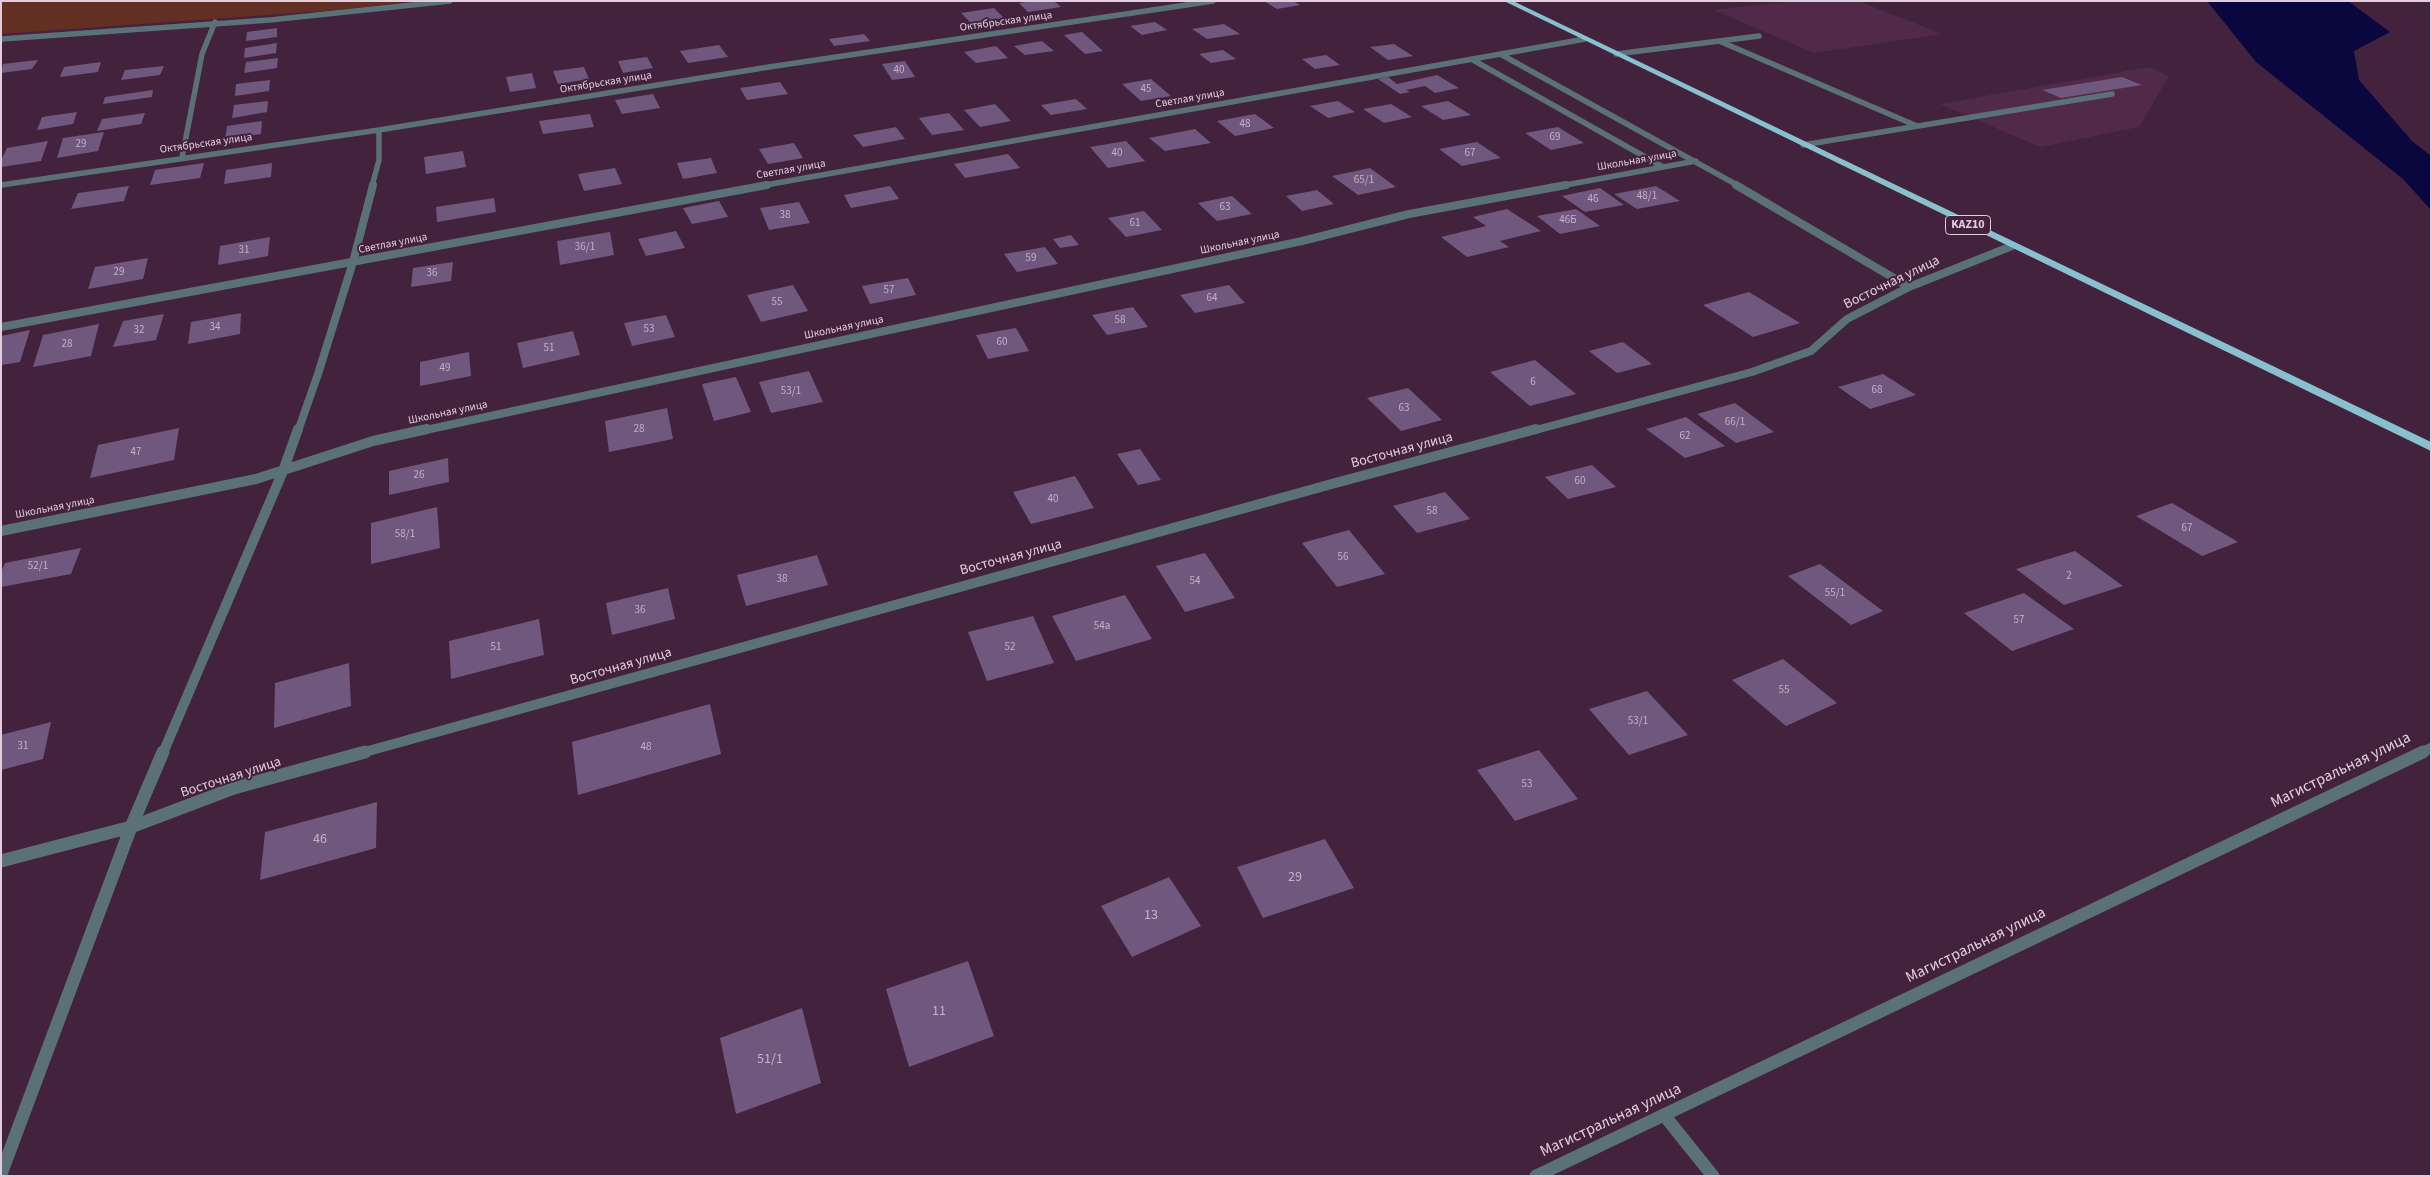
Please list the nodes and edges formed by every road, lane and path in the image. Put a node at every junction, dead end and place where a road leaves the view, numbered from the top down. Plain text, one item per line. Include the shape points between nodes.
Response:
1 (450, 1) edge
2 (1213, 1) edge
3 (1507, 1) edge
4 (215, 22) junction
5 (1759, 36) dead end
6 (1, 39) edge
7 (1585, 39) junction
8 (1719, 41) junction
9 (1616, 54) junction
10 (1502, 55) junction
11 (1473, 60) junction
12 (2112, 94) dead end
13 (1918, 126) junction
14 (379, 130) junction
15 (1803, 145) junction
16 (182, 158) junction
17 (1696, 161) junction
18 (1664, 168) junction
19 (1, 185) edge
20 (2012, 246) junction
21 (353, 262) junction
22 (1910, 287) junction
23 (1, 327) edge
24 (2431, 447) edge
25 (283, 470) junction
26 (1, 531) edge
27 (2431, 748) edge
28 (131, 827) junction
29 (1, 861) edge
30 (1664, 1115) junction
31 (1, 1174) edge
32 (1536, 1176) edge
33 (1713, 1176) edge

1 - 4 street via 270,20
2 - 14 street, Октябрьская улица via 769,67
3 - 7 highway, KAZ10
4 - 6 street
4 - 16 street via 202,54
5 - 8 street
7 - 9 highway, KAZ10
7 - 10 street, Светлая улица
8 - 9 street
8 - 13 street
9 - 15 highway, KAZ10
10 - 11 street, Светлая улица
10 - 17 street
11 - 18 street
11 - 21 street, Светлая улица via 920,157
12 - 13 street
13 - 15 street
14 - 16 street, Октябрьская улица
14 - 21 street via 379,160
15 - 20 highway, KAZ10
16 - 19 street, Октябрьская улица
17 - 18 street, Школьная улица
17 - 22 street
18 - 25 street, Школьная улица via 1409,214 1292,243 373,441
20 - 22 street, Восточная улица
20 - 24 highway, KAZ10
21 - 23 street, Светлая улица
21 - 25 street via 318,374
22 - 28 street, Восточная улица via 1847,319 1811,350 1752,372 1328,485 234,788
25 - 26 street, Школьная улица via 256,479
25 - 28 street
27 - 30 street, Магистральная улица
28 - 29 street, Восточная улица
28 - 31 street
30 - 32 street, Магистральная улица
30 - 33 street

